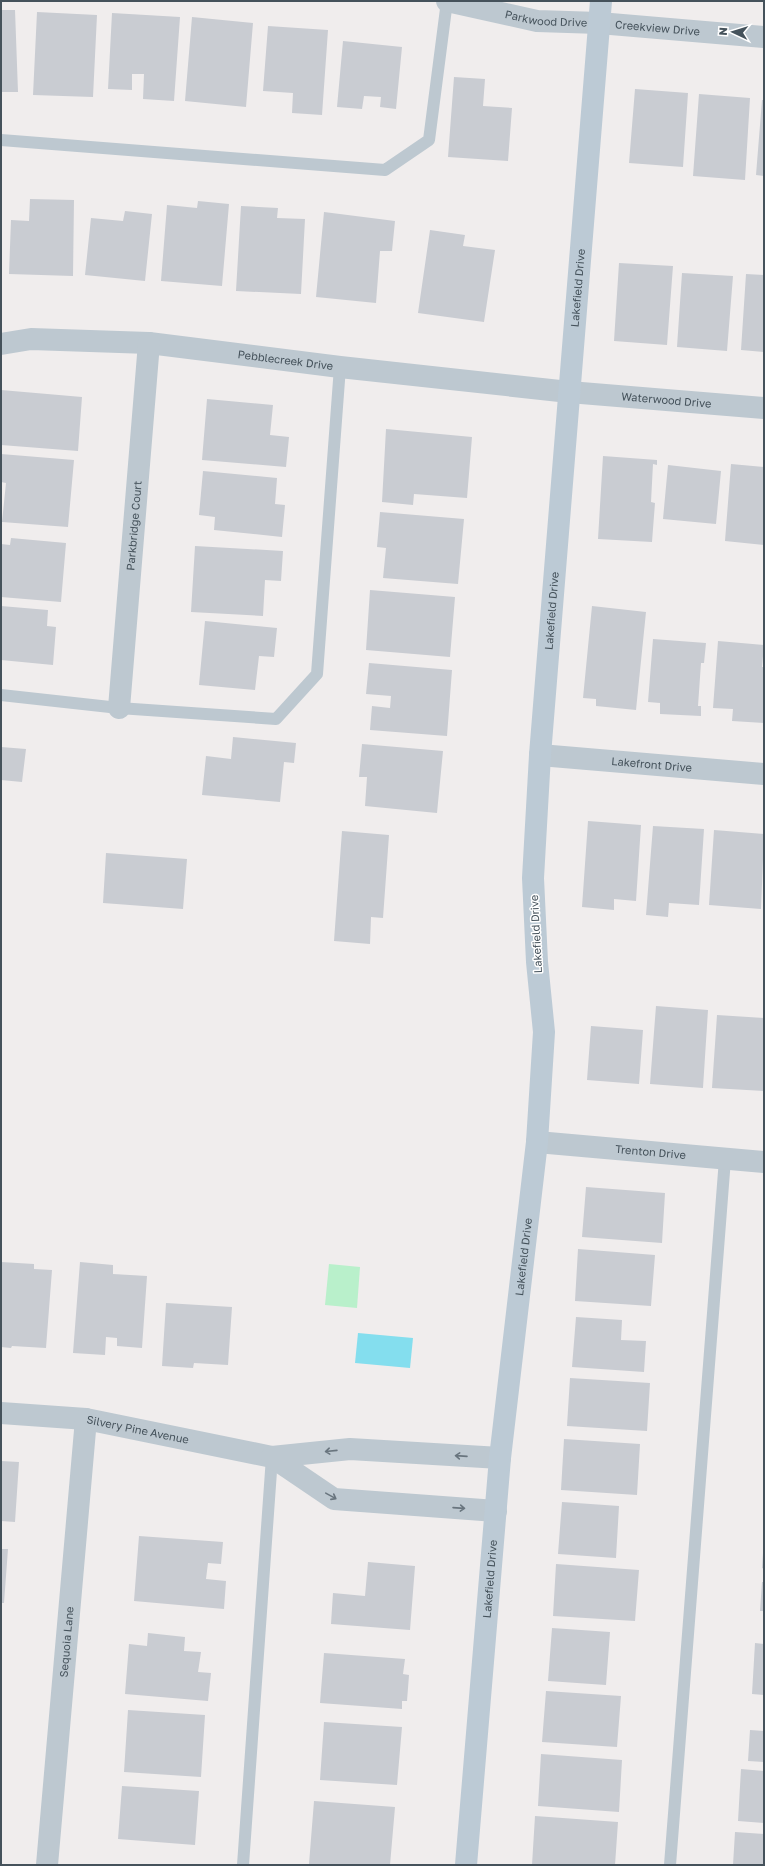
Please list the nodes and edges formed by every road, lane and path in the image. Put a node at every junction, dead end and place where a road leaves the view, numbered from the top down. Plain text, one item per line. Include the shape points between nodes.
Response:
1 (447, 1) edge
2 (601, 1) edge
3 (599, 23) junction
4 (764, 37) edge
5 (1, 140) edge
6 (149, 343) junction
7 (1, 344) edge
8 (340, 367) junction
9 (569, 392) junction
10 (764, 408) edge
11 (1, 696) edge
12 (119, 708) junction
13 (540, 755) junction
14 (764, 774) edge
15 (537, 1142) junction
16 (725, 1158) junction
17 (764, 1162) edge
18 (1, 1413) edge
19 (86, 1419) junction
20 (272, 1457) junction
21 (500, 1458) junction
22 (496, 1510) junction
23 (47, 1865) edge
24 (243, 1865) edge
25 (466, 1865) edge
26 (670, 1865) edge

1 - 3 street, Parkwood Drive via 537,21
1 - 5 lane via 429,140 385,170
2 - 3 street, Lakefield Drive
3 - 4 street, Creekview Drive
3 - 9 street, Lakefield Drive
6 - 7 street, Pebblecreek Drive via 31,339
6 - 8 street, Pebblecreek Drive
6 - 12 street, Parkbridge Court
8 - 9 street, Pebblecreek Drive
8 - 12 lane via 317,674 276,719
9 - 10 street, Waterwood Drive
9 - 13 street, Lakefield Drive
11 - 12 lane
13 - 14 street, Lakefront Drive
13 - 15 street, Lakefield Drive via 533,878 544,1032
15 - 16 street, Trenton Drive
15 - 21 street, Lakefield Drive
16 - 17 street, Trenton Drive
16 - 26 lane
18 - 19 street, Silvery Pine Avenue
19 - 20 street, Silvery Pine Avenue
19 - 23 street, Sequoia Lane
21 -> 20 street, Silvery Pine Avenue via 350,1449
20 -> 22 street, Silvery Pine Avenue via 334,1499
20 - 24 lane
21 - 22 street, Lakefield Drive
22 - 25 street, Lakefield Drive

